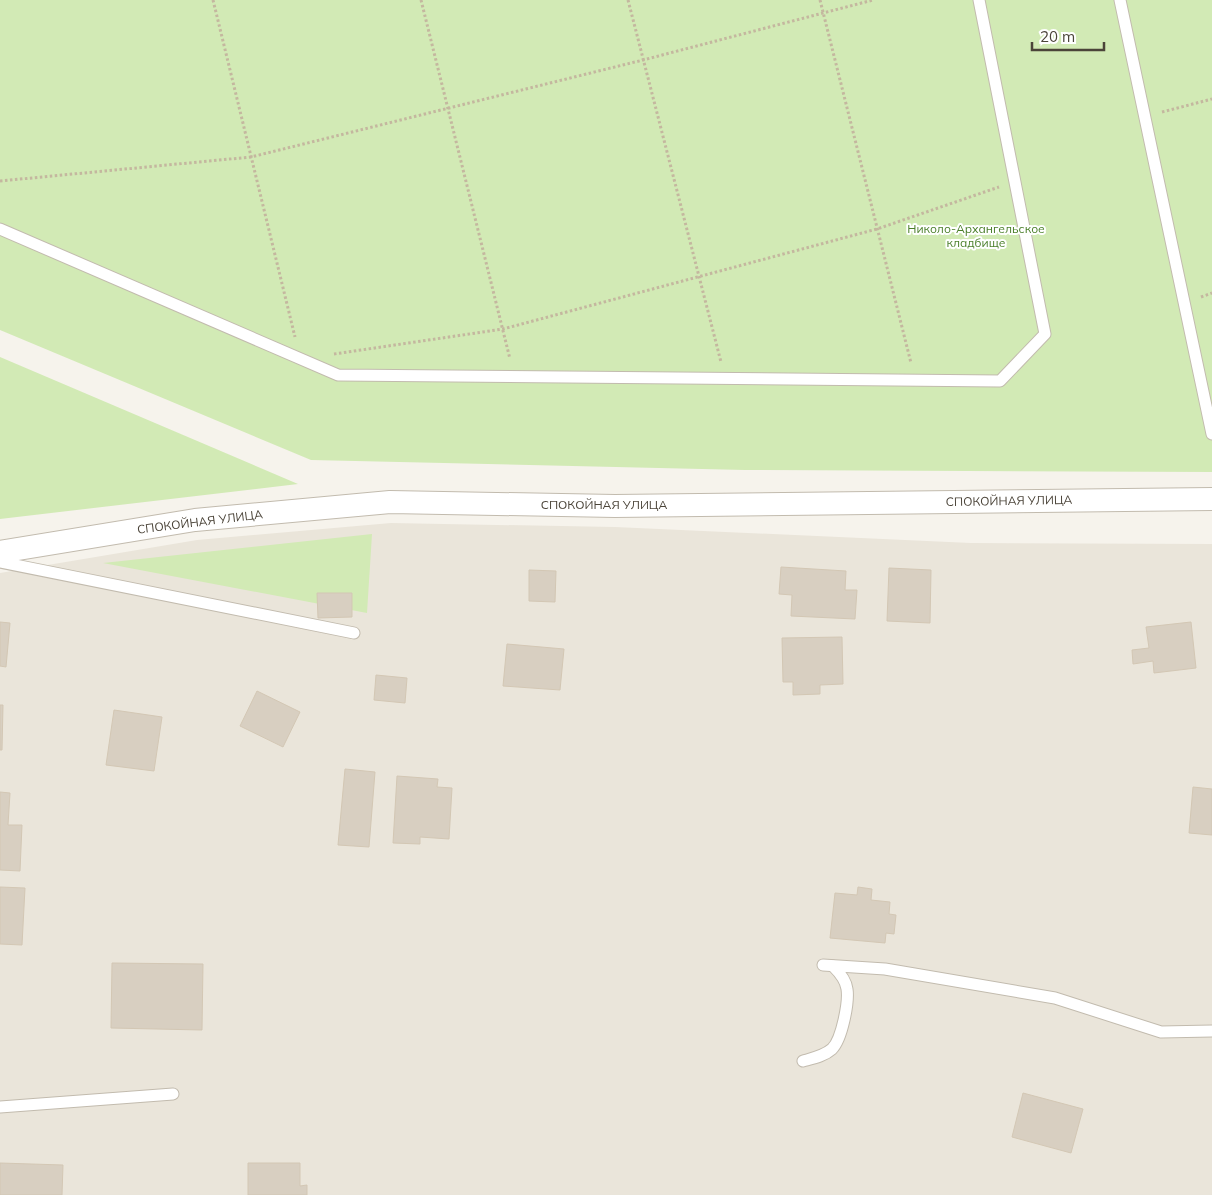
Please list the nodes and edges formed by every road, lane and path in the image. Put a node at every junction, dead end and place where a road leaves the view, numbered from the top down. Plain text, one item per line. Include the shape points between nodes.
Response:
1 (213, 0) edge
2 (420, 0) edge
3 (628, 0) edge
4 (820, 0) edge
5 (873, 0) edge
6 (979, 0) edge
7 (1120, 0) edge
8 (824, 14) junction
9 (643, 60) junction
10 (1212, 99) edge
11 (448, 109) junction
12 (1145, 117) junction
13 (251, 157) junction
14 (0, 181) edge
15 (1015, 182) junction
16 (877, 228) junction
17 (0, 229) edge
18 (699, 276) junction
19 (503, 329) junction
20 (301, 359) junction
21 (515, 376) junction
22 (725, 378) junction
23 (915, 380) junction
24 (1212, 434) edge
25 (1212, 499) edge
26 (0, 552) edge
27 (0, 562) edge
28 (354, 633) dead end
29 (1212, 1031) edge
30 (804, 1061) dead end
31 (173, 1094) dead end
32 (0, 1106) edge

1 - 13 path
2 - 11 path
3 - 9 path
4 - 8 path
5 - 8 path
6 - 15 lane
7 - 12 lane
8 - 9 path
8 - 16 path
9 - 11 path
9 - 18 path
10 - 12 path
11 - 13 path
11 - 19 path
12 - 24 lane
13 - 14 path
13 - 20 path
15 - 16 path
15 - 23 lane via 1045,334 1000,381
16 - 18 path
16 - 23 path
17 - 20 lane
18 - 19 path
18 - 22 path
19 - 20 path
19 - 21 path
20 - 21 lane via 338,375
21 - 22 lane
22 - 23 lane
25 - 26 street, СПОКОЙНАЯ УЛИЦА via 616,506 390,502 195,520
27 - 28 lane
29 - 30 lane via 1161,1032 1055,998 886,969 828,965 841,975 847,988 841,1031 834,1048 820,1057
31 - 32 lane

